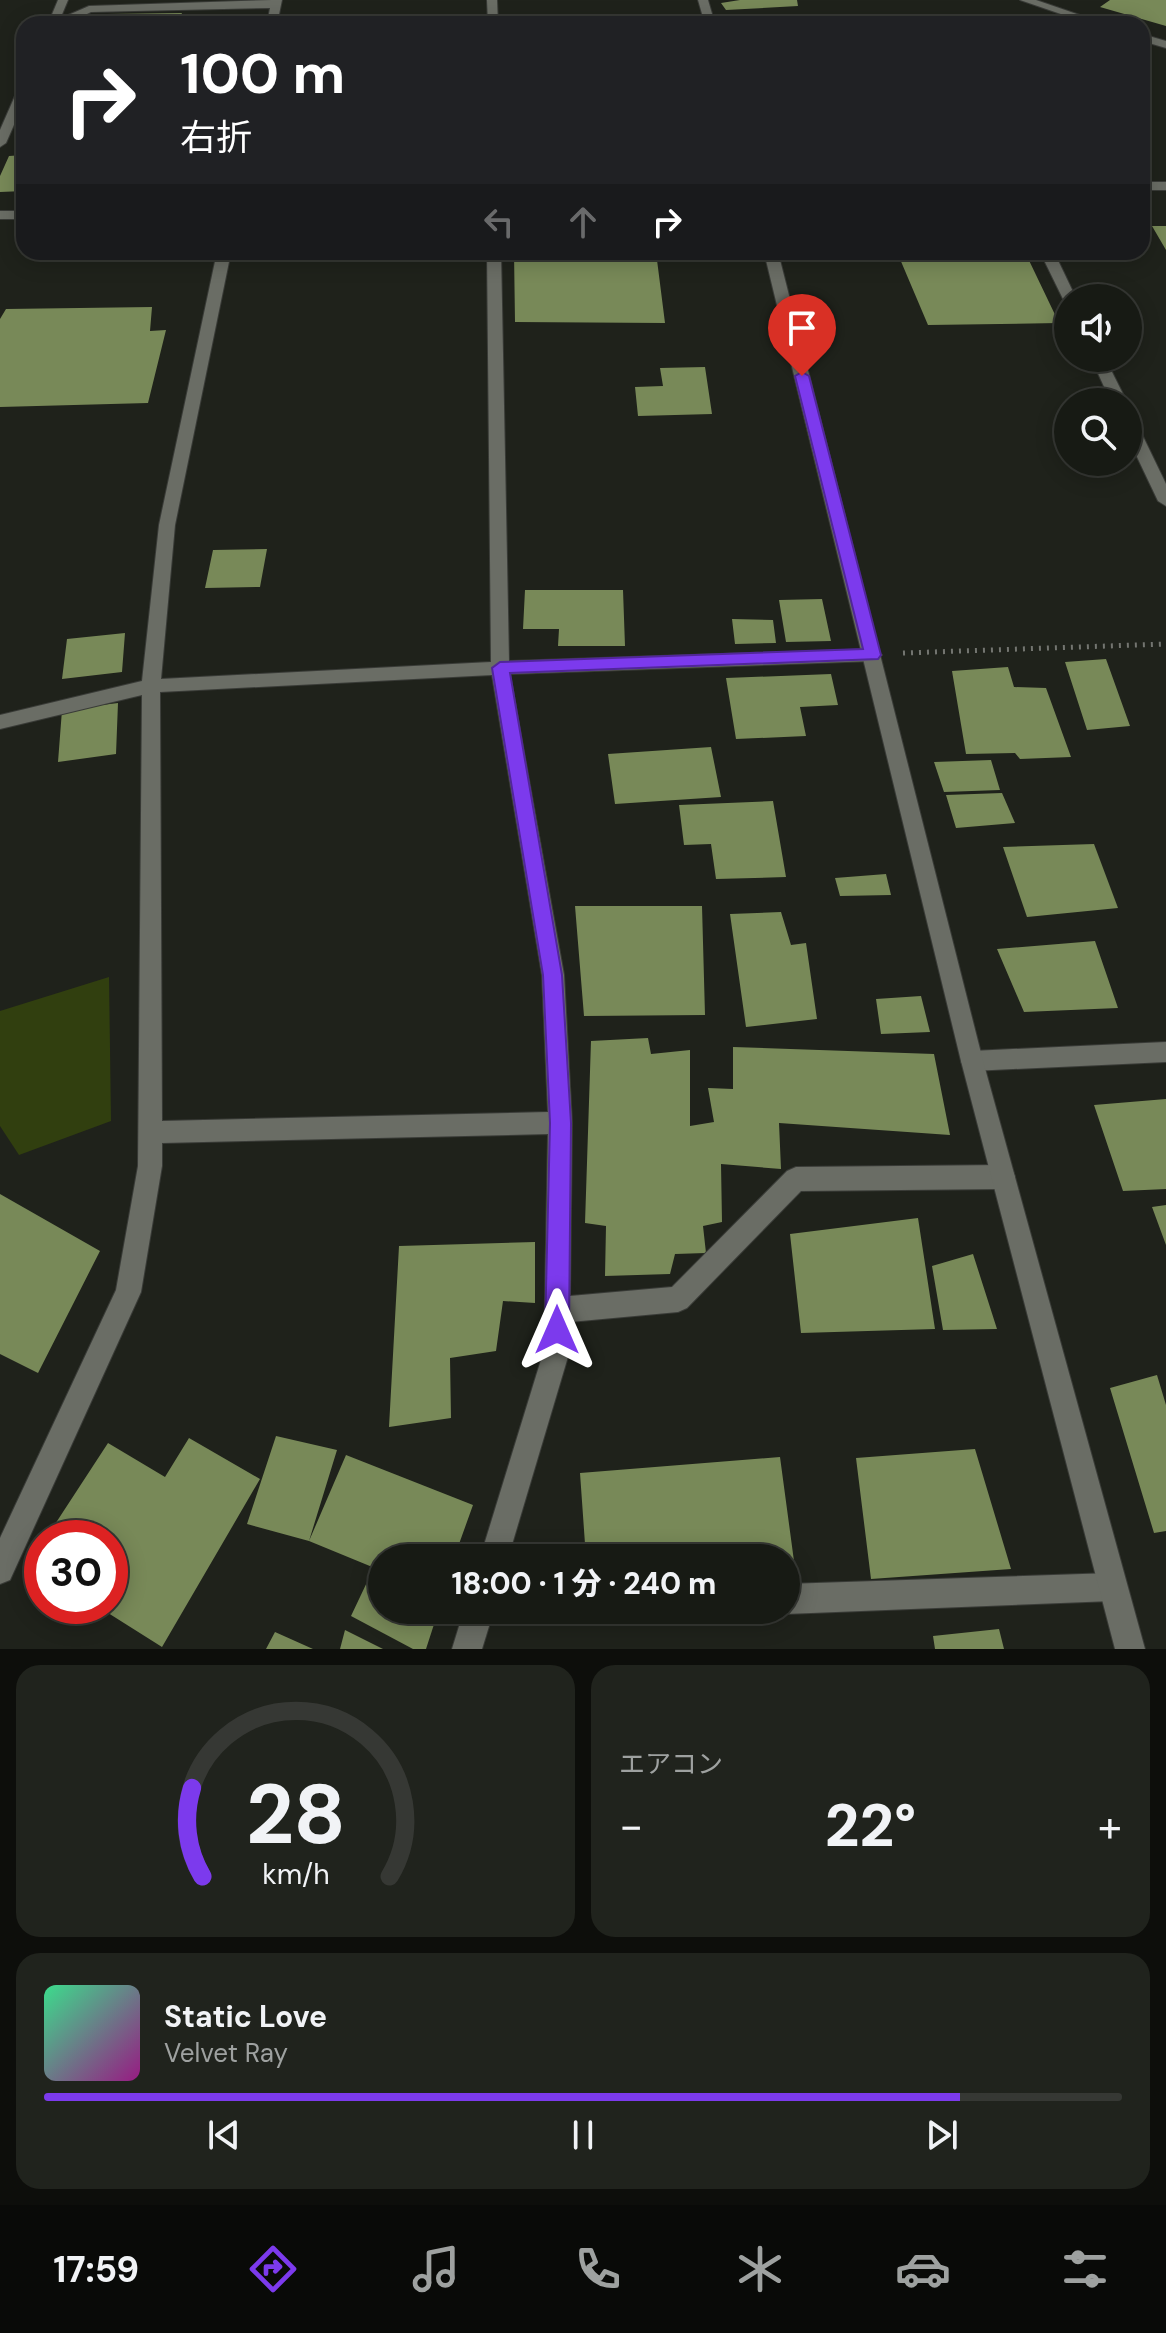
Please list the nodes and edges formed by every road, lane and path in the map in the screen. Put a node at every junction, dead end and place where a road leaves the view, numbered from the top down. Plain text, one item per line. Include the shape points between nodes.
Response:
1 (1025, 0) edge
2 (276, 3) edge
3 (74, 16) edge
4 (1076, 16) edge
5 (16, 107) edge
6 (0, 143) edge
7 (222, 260) edge
8 (494, 260) edge
9 (773, 260) edge
10 (1051, 260) edge
11 (1062, 284) edge
12 (1142, 451) edge
13 (1166, 501) edge
14 (1166, 644) edge
15 (873, 655) junction
16 (500, 668) junction
17 (151, 686) junction
18 (0, 722) edge
19 (1166, 1052) edge
20 (972, 1061) junction
21 (560, 1123) junction
22 (150, 1132) junction
23 (1003, 1177) junction
24 (557, 1310) junction
25 (498, 1544) edge
26 (0, 1570) edge
27 (1112, 1587) junction
28 (800, 1598) edge
29 (475, 1624) edge
30 (467, 1649) edge
31 (1130, 1649) edge

1 - 4 street
2 - 3 street via 89,9
5 - 6 street
7 - 17 street via 167,525
8 - 16 street
9 - 15 street
10 - 11 street
12 - 13 street
14 - 15 path
15 - 16 street
15 - 20 street
16 - 17 street
16 - 21 street via 553,975
17 - 18 street
17 - 22 street
19 - 20 street
20 - 23 street
21 - 22 street
21 - 24 street
22 - 26 street via 150,1166 128,1292
23 - 24 street via 796,1179 678,1299
23 - 27 street
24 - 25 street via 557,1350
27 - 28 street
27 - 31 street
29 - 30 street

